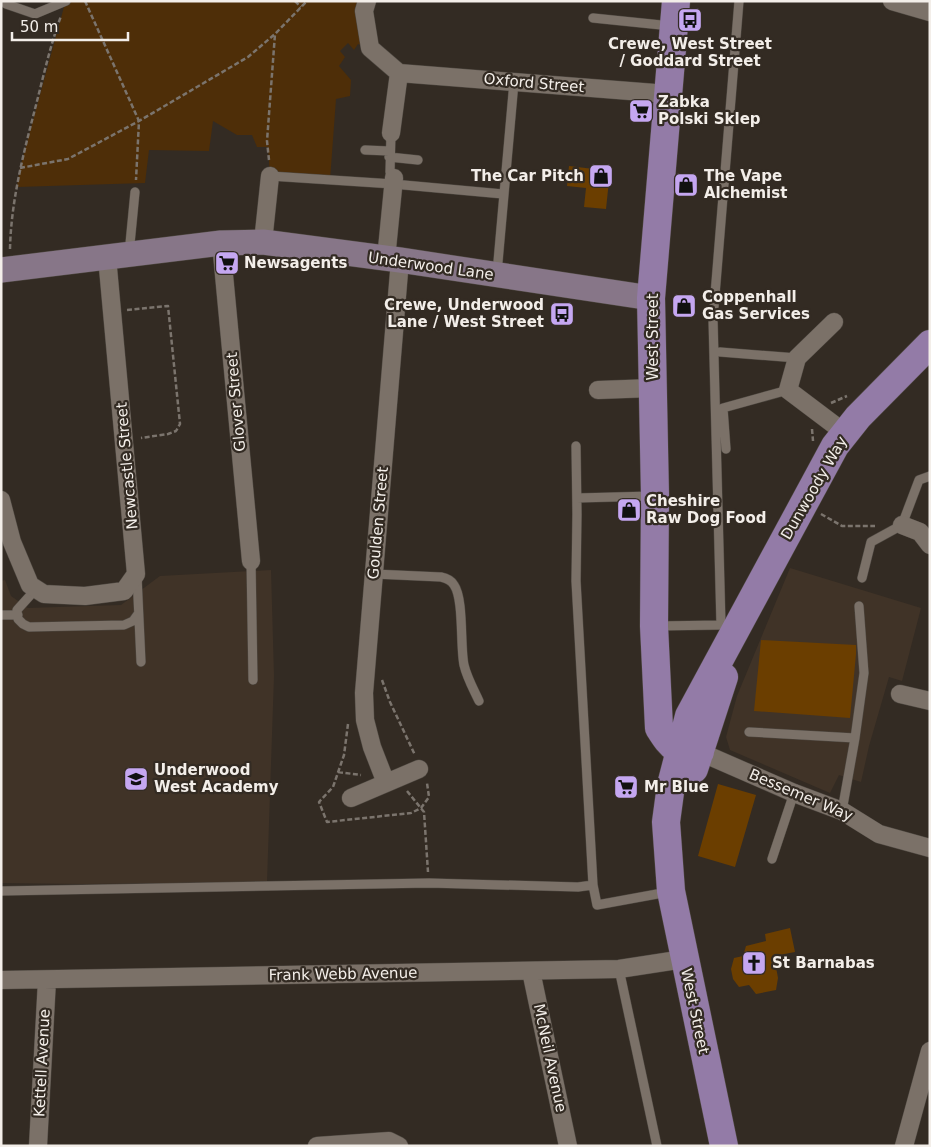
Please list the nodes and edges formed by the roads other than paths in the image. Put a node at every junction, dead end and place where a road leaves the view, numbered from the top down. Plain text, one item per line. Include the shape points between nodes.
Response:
1 (66, 1) edge
2 (739, 1) edge
3 (892, 1) edge
4 (6, 4) dead end
5 (366, 6) edge
6 (930, 12) edge
7 (675, 14) edge
8 (593, 18) dead end
9 (399, 73) junction
10 (514, 82) junction
11 (668, 94) junction
12 (391, 133) joint
13 (365, 150) dead end
14 (389, 154) junction
15 (418, 160) dead end
16 (270, 176) joint
17 (392, 178) junction
18 (135, 192) road end
19 (503, 194) junction
20 (263, 242) junction
21 (221, 243) junction
22 (118, 256) junction
23 (393, 260) junction
24 (5, 269) edge
25 (497, 276) junction
26 (652, 298) junction
27 (834, 322) dead end
28 (930, 344) edge
29 (720, 352) dead end
30 (797, 358) junction
31 (653, 388) junction
32 (598, 390) dead end
33 (788, 390) junction
34 (845, 433) junction
35 (576, 446) dead end
36 (726, 449) dead end
37 (930, 476) edge
38 (655, 496) junction
39 (577, 498) junction
40 (1, 500) edge
41 (896, 528) junction
42 (6, 542) edge
43 (930, 545) edge
44 (251, 561) joint
45 (136, 574) junction
46 (374, 574) junction
47 (862, 578) dead end
48 (40, 591) junction
49 (859, 606) dead end
50 (138, 614) junction
51 (18, 615) junction
52 (1, 616) edge
53 (654, 626) junction
54 (140, 662) dead end
55 (656, 674) junction
56 (253, 680) dead end
57 (900, 694) dead end
58 (479, 701) dead end
59 (930, 701) edge
60 (700, 719) junction
61 (749, 732) dead end
62 (855, 738) junction
63 (690, 751) junction
64 (422, 770) road end
65 (391, 781) junction
66 (794, 793) junction
67 (351, 798) dead end
68 (842, 811) junction
69 (930, 848) edge
70 (772, 859) dead end
71 (671, 883) junction
72 (593, 885) junction
73 (1, 891) edge
74 (684, 959) junction
75 (619, 969) junction
76 (532, 971) junction
77 (1, 980) edge
78 (47, 980) junction
79 (930, 1051) edge
80 (38, 1146) edge
81 (317, 1146) edge
82 (399, 1146) edge
83 (568, 1146) edge
84 (658, 1146) edge
85 (724, 1146) edge
86 (904, 1146) edge

1 - 4 lane via 35,14
2 - 53 lane via 713,319 721,625
3 - 6 street
5 - 9 street via 370,48
7 - 8 lane
7 - 11 main road, West Street
9 - 10 street, Oxford Street
9 - 12 street
10 - 11 street, Oxford Street
10 - 19 lane
11 - 26 main road, West Street
12 - 14 lane
13 - 14 lane
14 - 15 lane
14 - 17 lane
16 - 17 lane
16 - 20 street
17 - 19 lane
17 - 23 street, Goulden Street
18 - 22 lane
19 - 25 lane
20 - 21 street, Underwood Lane
20 - 23 street, Underwood Lane
21 - 22 street, Underwood Lane
21 - 44 street, Glover Street
22 - 24 street, Underwood Lane
22 - 45 street, Newcastle Street via 112,312
23 - 25 street, Underwood Lane
23 - 46 street, Goulden Street
25 - 26 street, Underwood Lane
26 - 31 main road, West Street
27 - 30 street
28 - 34 main road, Dunwoody Way
29 - 30 lane
30 - 33 street
31 - 32 street
31 - 38 main road, West Street
33 - 34 street
33 - 36 lane via 723,408
34 - 60 main road, Dunwoody Way via 739,625
35 - 39 lane
37 - 41 lane via 919,480
38 - 39 lane
38 - 53 main road, West Street
39 - 72 lane via 576,581
40 - 42 street
41 - 43 street via 920,532
41 - 47 lane via 871,542
42 - 48 street via 30,585
44 - 56 lane
45 - 48 street via 124,591 85,596
45 - 50 lane
46 - 58 lane via 441,577 455,586 464,664
46 - 65 street, Goulden Street via 364,693 366,720 372,747
48 - 51 lane via 17,610
49 - 62 lane via 864,673
50 - 51 lane via 124,625 29,627 22,624
50 - 54 lane
51 - 52 lane
53 - 55 main road, West Street
55 - 60 main road, West Street via 670,700
55 - 63 main road, West Street via 659,728 667,741
57 - 59 street
60 - 63 main road, West Street
61 - 62 lane
62 - 68 lane
63 - 66 street, Bessemer Way
63 - 71 main road, West Street via 671,785 666,822
64 - 65 street
65 - 67 street
66 - 68 street, Bessemer Way
66 - 70 lane
68 - 69 street, Bessemer Way via 879,834
71 - 72 lane via 597,905
71 - 74 main road, West Street
72 - 73 lane via 429,883
74 - 75 street, Frank Webb Avenue
74 - 85 main road, West Street
75 - 76 street, Frank Webb Avenue
75 - 84 lane
76 - 78 street, Frank Webb Avenue
76 - 83 street, McNeil Avenue
77 - 78 street, Frank Webb Avenue
78 - 80 street, Kettell Avenue
79 - 86 street
81 - 82 street via 389,1141

